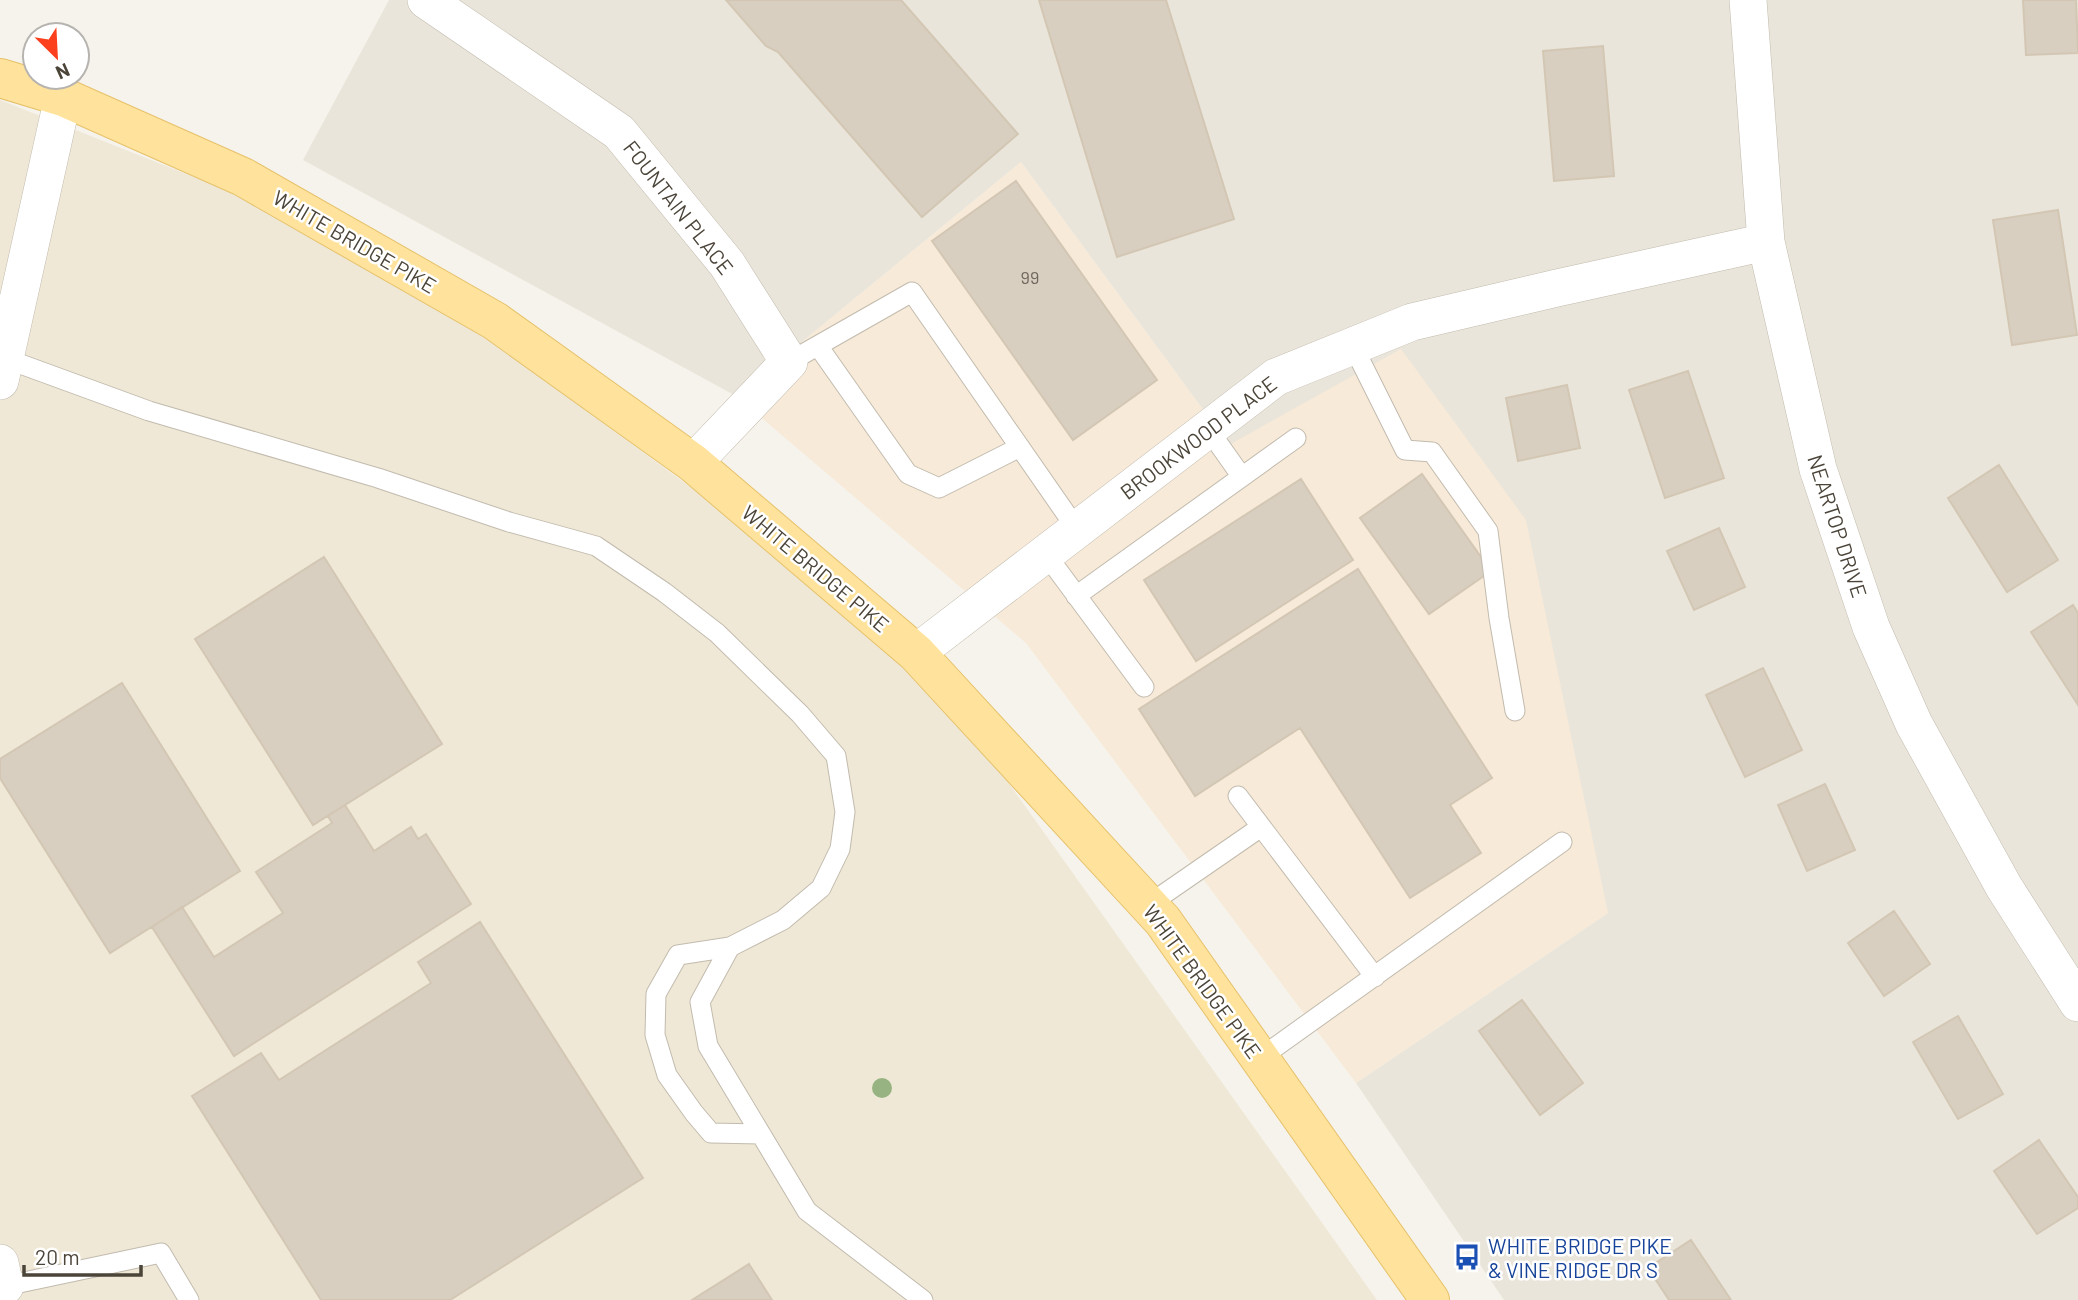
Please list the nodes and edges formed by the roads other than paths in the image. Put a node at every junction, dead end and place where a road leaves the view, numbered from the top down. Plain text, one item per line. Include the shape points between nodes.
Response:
1 (426, 0) edge
2 (1748, 0) edge
3 (0, 78) edge
4 (63, 97) junction
5 (1766, 242) junction
6 (1353, 346) junction
7 (803, 354) junction
8 (2, 370) edge
9 (1208, 429) junction
10 (1296, 438) dead end
11 (1020, 447) junction
12 (693, 463) junction
13 (1242, 477) junction
14 (1076, 528) junction
15 (1045, 553) junction
16 (1076, 596) junction
17 (916, 653) junction
18 (1144, 687) dead end
19 (1515, 711) dead end
20 (1238, 796) dead end
21 (1261, 827) junction
22 (1562, 842) dead end
23 (1148, 905) junction
24 (730, 947) junction
25 (1375, 977) junction
26 (2078, 1003) edge
27 (1260, 1058) junction
28 (761, 1134) junction
29 (4, 1283) edge
30 (189, 1300) edge
31 (923, 1300) edge
32 (1430, 1300) edge

1 - 7 street, FOUNTAIN PLACE via 619,131
2 - 5 street, NEARTOP DRIVE
3 - 4 main road, WHITE BRIDGE PIKE
4 - 8 street
4 - 12 main road, WHITE BRIDGE PIKE via 243,177 484,315
5 - 6 street, BROOKWOOD PLACE via 1412,322
5 - 26 street, NEARTOP DRIVE via 1818,469 1871,627 1914,724 2004,887
6 - 9 street, BROOKWOOD PLACE via 1276,377
6 - 19 lane via 1405,450 1432,452 1488,531
7 - 11 lane via 908,474 939,488
7 - 11 lane via 912,292
7 - 12 street
8 - 24 lane via 596,546 717,633 836,756 845,812 840,849 821,888 783,920
9 - 13 lane
9 - 14 street, BROOKWOOD PLACE
10 - 13 lane
11 - 14 lane
12 - 17 main road, WHITE BRIDGE PIKE
13 - 16 lane
14 - 15 street, BROOKWOOD PLACE
15 - 16 lane
15 - 17 street, BROOKWOOD PLACE
16 - 18 lane
17 - 23 main road, WHITE BRIDGE PIKE
20 - 21 lane
21 - 23 lane
21 - 25 lane
22 - 25 lane
23 - 27 main road, WHITE BRIDGE PIKE
24 - 28 lane via 700,1002 708,1046
24 - 28 lane via 678,955 656,994 655,1034 667,1075 711,1133
25 - 27 lane
27 - 32 main road, WHITE BRIDGE PIKE
28 - 31 lane via 807,1211
29 - 30 lane via 161,1253

